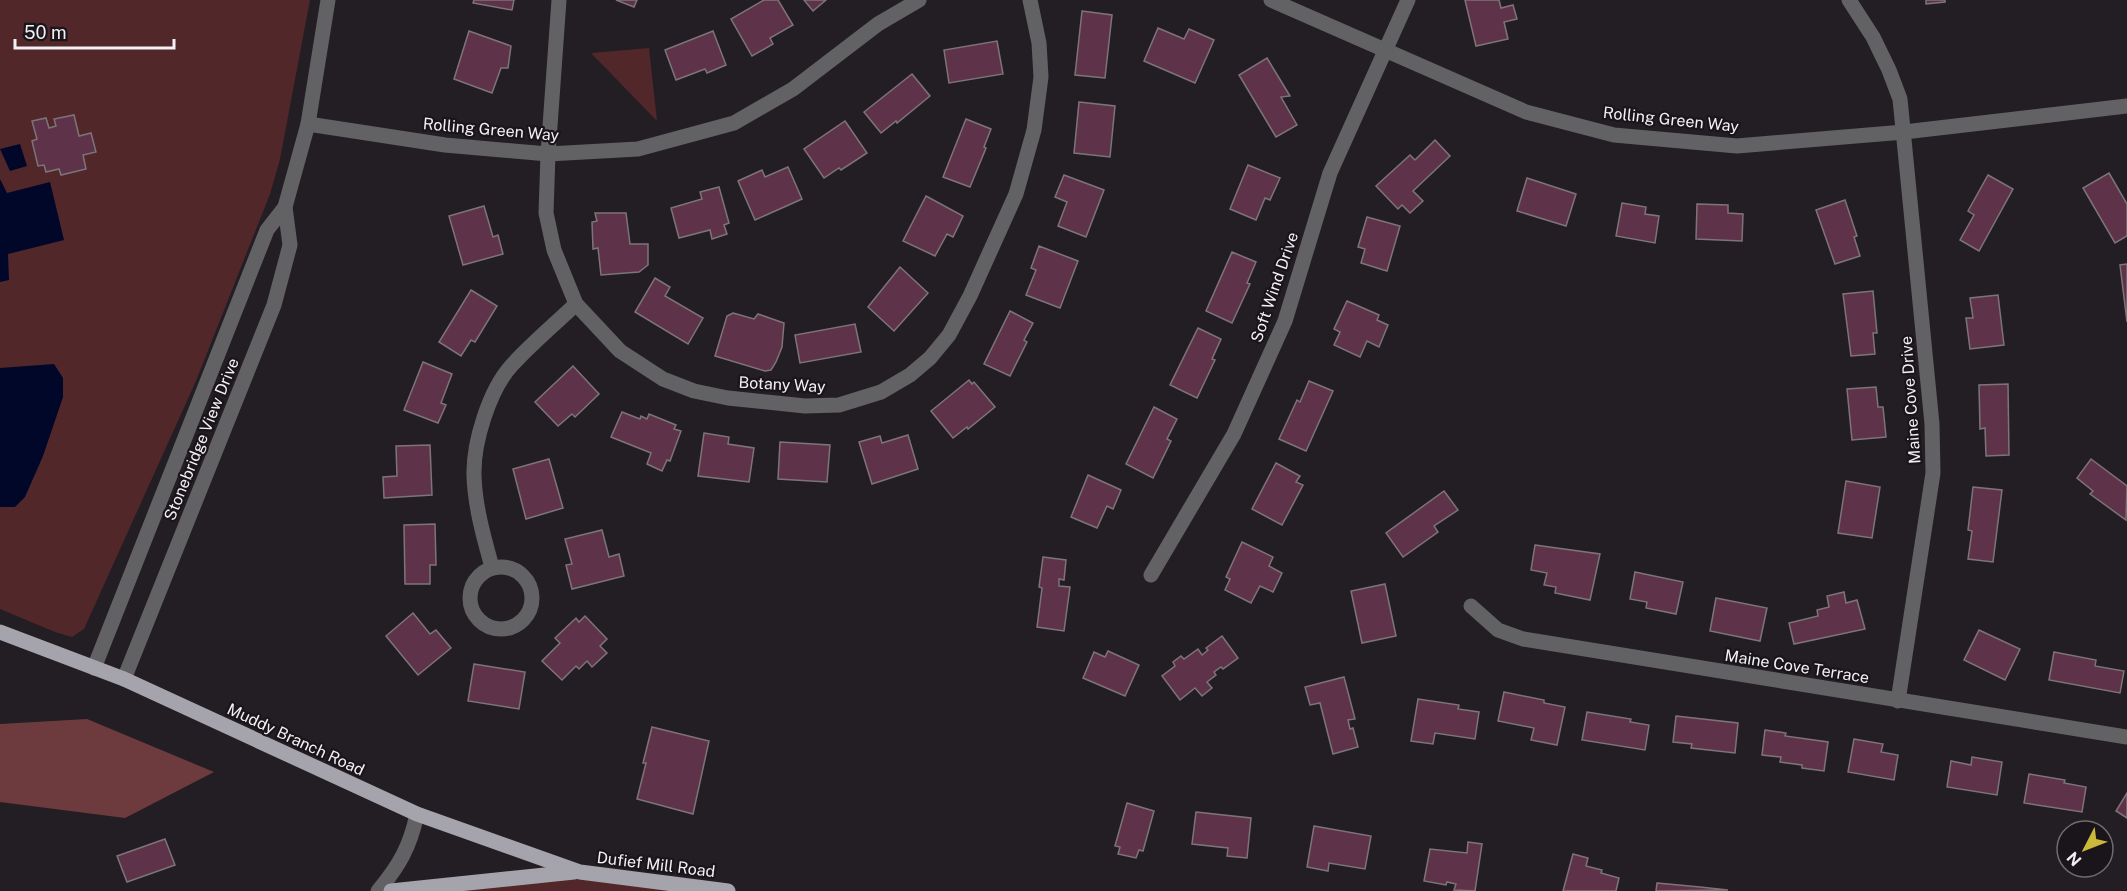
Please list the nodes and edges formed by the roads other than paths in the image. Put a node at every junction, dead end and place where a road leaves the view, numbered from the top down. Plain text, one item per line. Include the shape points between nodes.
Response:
1 (328, 0) edge
2 (560, 0) edge
3 (919, 0) edge
4 (1030, 0) edge
5 (1271, 0) edge
6 (1408, 0) edge
7 (1849, 0) edge
8 (1386, 51) junction
9 (2127, 106) edge
10 (308, 124) junction
11 (1904, 132) junction
12 (548, 154) junction
13 (285, 207) junction
14 (576, 304) junction
15 (492, 567) junction
16 (1151, 574) dead end
17 (1471, 606) dead end
18 (0, 632) edge
19 (94, 668) junction
20 (124, 679) junction
21 (1898, 701) junction
22 (2127, 737) edge
23 (417, 814) junction
24 (580, 872) junction
25 (378, 891) edge
26 (391, 891) edge
27 (728, 891) edge

1 - 10 street, Stonebridge View Drive
2 - 12 street, Botany Way
3 - 12 street, Rolling Green Way via 878,24 793,89 734,123 638,149
4 - 14 street, Botany Way via 1041,77 1034,130 1016,194 949,335 910,375 881,392 839,405 805,406 694,391 663,379 620,351
5 - 8 street, Rolling Green Way
6 - 8 street, Soft Wind Drive
7 - 11 street, Maine Cove Drive via 1889,70 1900,99
8 - 11 street, Rolling Green Way via 1526,112 1614,135 1737,146
8 - 16 street, Soft Wind Drive via 1330,173 1285,321 1239,424
9 - 11 street, Rolling Green Way
10 - 12 street, Rolling Green Way via 445,145
10 - 13 street, Stonebridge View Drive
11 - 21 street, Maine Cove Drive via 1932,424 1933,473
12 - 14 street, Botany Way via 546,213 554,250
13 - 19 street, Stonebridge View Drive via 267,230
13 - 20 street, Stonebridge View Drive via 290,245 274,305
14 - 15 street via 511,366 492,397 481,427 474,476
15 - 15 street via 483,571 471,587 471,608 476,617 492,628 513,627 522,621 532,603 528,583 513,568
17 - 21 street, Maine Cove Terrace via 1498,630 1522,639
18 - 19 main road, Muddy Branch Road
19 - 20 main road, Muddy Branch Road
20 - 23 main road, Muddy Branch Road
21 - 22 street, Maine Cove Terrace
23 - 24 main road, Muddy Branch Road
23 - 25 street via 411,840 397,868
24 - 26 main road
24 - 27 main road, Dufief Mill Road

